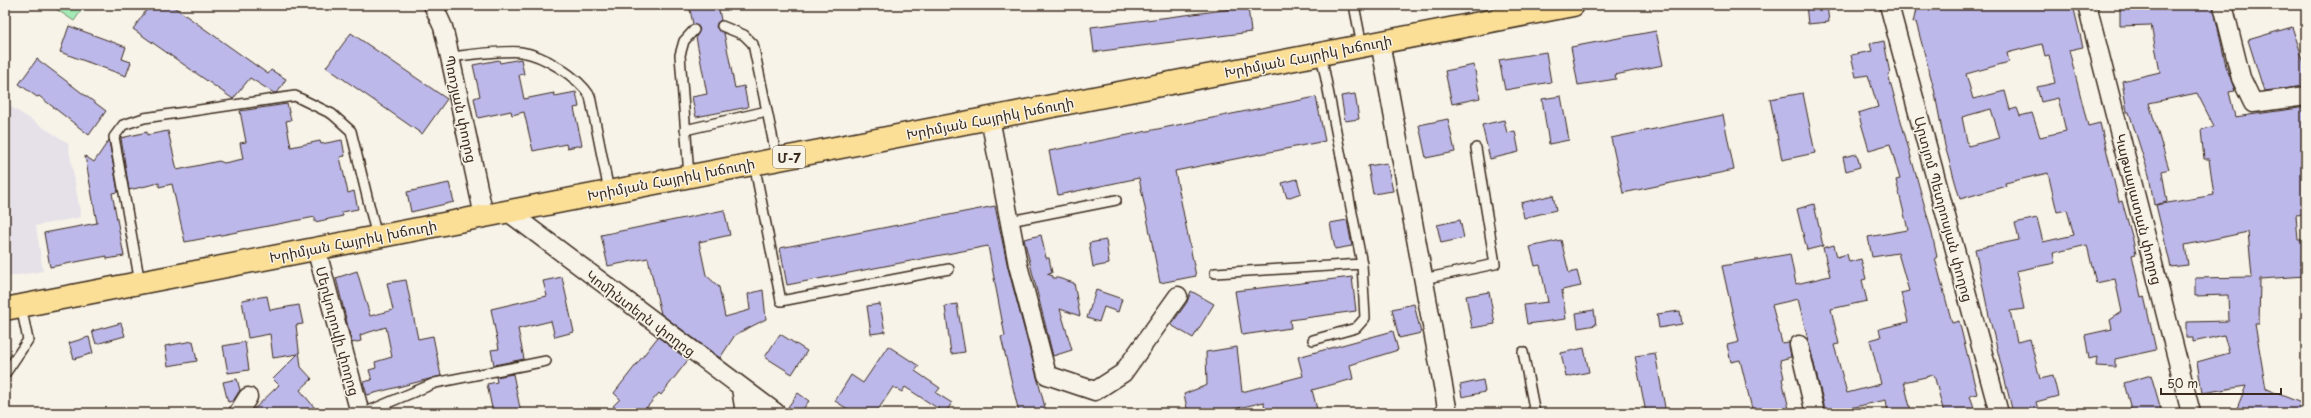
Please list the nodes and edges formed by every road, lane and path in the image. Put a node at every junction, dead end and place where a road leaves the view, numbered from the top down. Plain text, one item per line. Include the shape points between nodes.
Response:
1 (433, 5) edge
2 (1354, 5) edge
3 (1574, 5) edge
4 (1889, 5) edge
5 (2087, 5) edge
6 (2222, 5) edge
7 (722, 26) dead end
8 (694, 30) dead end
9 (1371, 44) junction
10 (1321, 54) junction
11 (450, 57) junction
12 (2306, 96) edge
13 (767, 111) junction
14 (990, 118) junction
15 (685, 130) junction
16 (1476, 148) dead end
17 (777, 159) junction
18 (754, 164) junction
19 (689, 176) junction
20 (609, 191) junction
21 (1116, 200) dead end
22 (507, 211) junction
23 (484, 216) junction
24 (1010, 221) junction
25 (377, 236) junction
26 (316, 248) junction
27 (1362, 264) junction
28 (949, 269) dead end
29 (1215, 273) dead end
30 (1423, 279) junction
31 (140, 283) junction
32 (1178, 296) dead end
33 (13, 307) edge
34 (1313, 340) dead end
35 (1799, 345) dead end
36 (1523, 352) dead end
37 (546, 361) dead end
38 (5, 374) edge
39 (741, 388) junction
40 (248, 397) dead end
41 (238, 413) edge
42 (360, 413) edge
43 (364, 413) edge
44 (745, 413) edge
45 (776, 413) edge
46 (1448, 413) edge
47 (1535, 413) edge
48 (1815, 413) edge
49 (1999, 413) edge
50 (2191, 413) edge

1 - 11 street, Պռոշյան փողոց via 443,27
2 - 9 lane
3 - 9 highway, Խրիմյան Հայրիկ խճուղի / Մ-7
4 - 49 street, Արտյոմ Պետրոսյան փողոց
5 - 50 street, Կաթսայատան փողոց
6 - 12 street via 2241,78 2253,103
7 - 13 lane via 744,34 753,44
8 - 15 lane via 684,41 680,55
9 - 10 highway, Խրիմյան Հայրիկ խճուղի / Մ-7
9 - 30 street
10 - 14 highway, Խրիմյան Հայրիկ խճուղի / Մ-7
10 - 27 lane
11 - 20 lane via 522,52 555,66 583,85 590,96
11 - 23 street, Պռոշյան փողոց
13 - 15 lane
13 - 17 lane
14 - 17 highway, Խրիմյան Հայրիկ խճուղի / Մ-7
14 - 24 street
15 - 19 lane
16 - 30 lane via 1495,264
17 - 18 highway, Խրիմյան Հայրիկ խճուղի / Մ-7
18 - 19 highway, Խրիմյան Հայրիկ խճուղի / Մ-7
18 - 28 lane via 781,301
19 - 20 highway, Խրիմյան Հայրիկ խճուղի / Մ-7
20 - 22 highway, Խրիմյան Հայրիկ խճուղի / Մ-7
21 - 24 lane
22 - 23 highway, Խրիմյան Հայրիկ խճուղի / Մ-7
22 - 39 street, Կոմինտերն փողոց
23 - 25 highway, Խրիմյան Հայրիկ խճուղի / Մ-7
24 - 32 street via 1018,265 1047,375 1095,391 1123,373
25 - 26 highway, Խրիմյան Հայրիկ խճուղի / Մ-7
25 - 31 lane via 351,131 332,114 304,99 295,96 144,118 123,125 114,137
26 - 31 highway, Խրիմյան Հայրիկ խճուղի / Մ-7
26 - 42 street, Մերկուրովի փողոց
27 - 29 lane
27 - 34 lane via 1365,318 1356,328
30 - 46 street
31 - 33 highway, Խրիմյան Հայրիկ խճուղի / Մ-7
33 - 38 lane via 28,340
35 - 48 street
36 - 47 lane
37 - 43 lane via 435,383
39 - 44 street
39 - 45 street, Կոմինտերն փողոց
40 - 41 street

